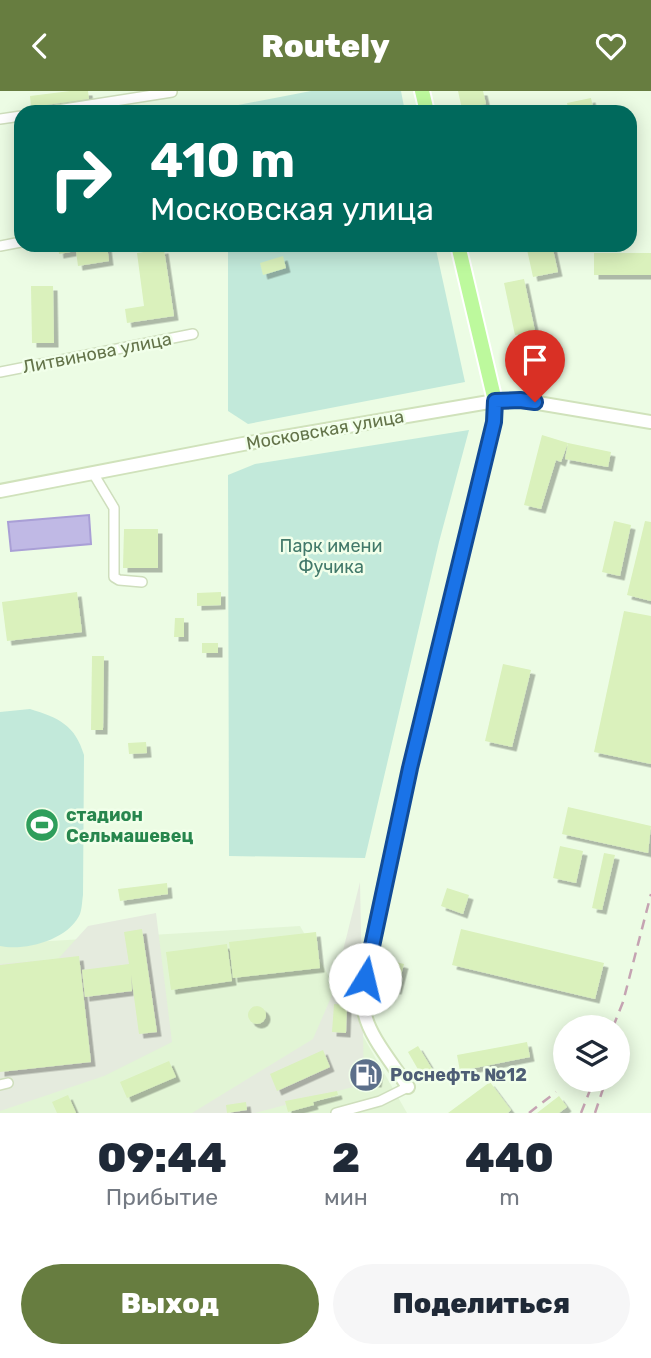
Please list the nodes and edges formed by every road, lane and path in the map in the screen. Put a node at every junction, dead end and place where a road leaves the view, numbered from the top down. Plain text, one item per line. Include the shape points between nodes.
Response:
1 (172, 92) edge
2 (89, 105) edge
3 (460, 252) edge
4 (193, 334) dead end
5 (0, 372) edge
6 (495, 401) junction
7 (651, 422) edge
8 (93, 473) junction
9 (0, 491) edge
10 (142, 582) dead end
11 (408, 1087) joint
12 (335, 1113) edge

1 - 2 street
3 - 6 main road
4 - 5 street, Литвинова улица
6 - 7 street, Московская улица via 520,400
6 - 8 street, Московская улица
6 - 11 street via 494,422 407,782 364,994 369,1028
8 - 9 street, Московская улица
8 - 10 street via 114,508 114,577
11 - 12 street via 380,1101

